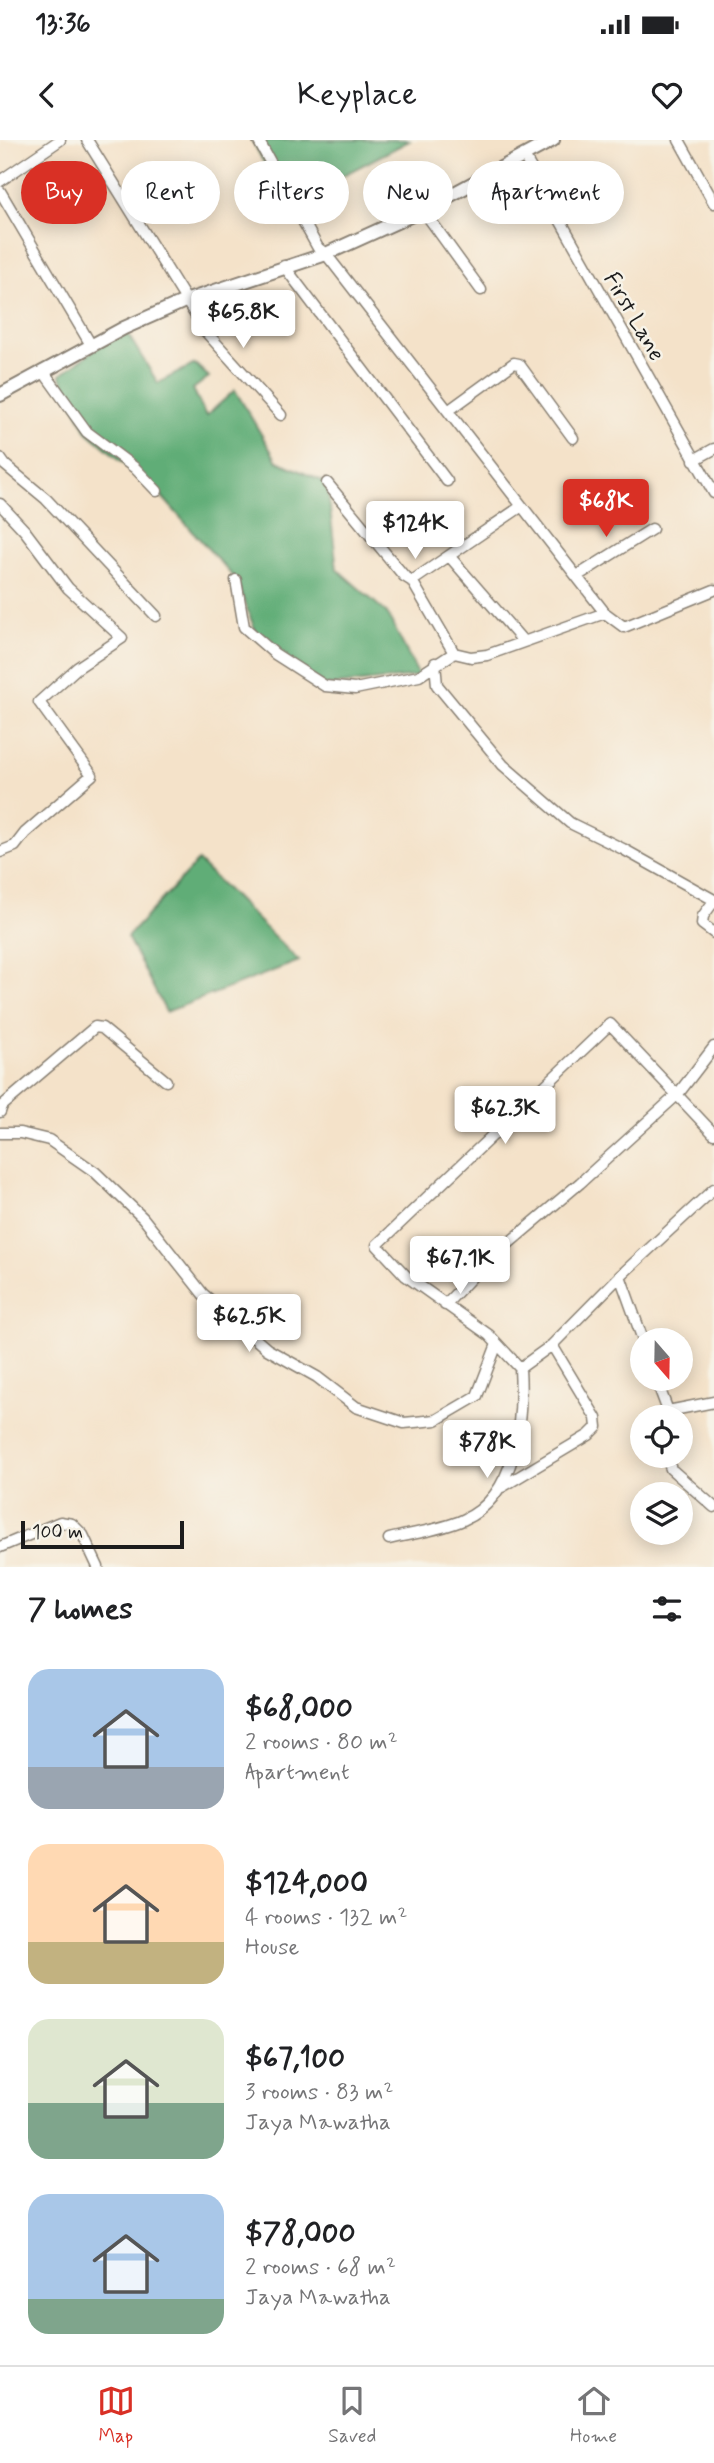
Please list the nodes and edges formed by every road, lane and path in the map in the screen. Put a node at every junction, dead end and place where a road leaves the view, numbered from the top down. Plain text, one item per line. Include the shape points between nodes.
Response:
1 (60, 140) edge
2 (87, 140) edge
3 (258, 140) edge
4 (553, 140) edge
5 (679, 140) edge
6 (524, 156) junction
7 (0, 181) edge
8 (0, 191) edge
9 (453, 194) edge
10 (714, 203) edge
11 (392, 224) edge
12 (433, 224) edge
13 (326, 254) junction
14 (285, 266) junction
15 (481, 290) dead end
16 (185, 302) junction
17 (91, 345) junction
18 (43, 371) junction
19 (0, 395) edge
20 (448, 411) junction
21 (281, 415) dead end
22 (573, 438) dead end
23 (714, 449) edge
24 (0, 458) edge
25 (694, 460) junction
26 (447, 481) dead end
27 (327, 483) dead end
28 (157, 491) dead end
29 (714, 494) edge
30 (0, 504) edge
31 (522, 506) junction
32 (652, 529) dead end
33 (450, 557) junction
34 (577, 576) junction
35 (236, 580) dead end
36 (412, 581) junction
37 (714, 590) edge
38 (605, 613) junction
39 (156, 616) dead end
40 (523, 642) junction
41 (454, 653) junction
42 (435, 663) junction
43 (0, 852) edge
44 (714, 901) edge
45 (714, 933) edge
46 (714, 1047) edge
47 (166, 1081) dead end
48 (677, 1094) junction
49 (0, 1111) edge
50 (0, 1133) edge
51 (714, 1134) edge
52 (714, 1189) edge
53 (620, 1276) junction
54 (445, 1305) junction
55 (639, 1328) edge
56 (497, 1344) junction
57 (552, 1345) junction
58 (520, 1368) junction
59 (714, 1402) edge
60 (693, 1408) edge
61 (671, 1468) edge
62 (502, 1487) junction
63 (714, 1507) edge
64 (389, 1539) dead end
65 (0, 1548) edge
66 (98, 1567) edge

1 - 7 street
2 - 16 street
3 - 13 street via 318,248
4 - 6 street
5 - 10 street
6 - 9 street
6 - 25 street, First Lane
8 - 17 street
11 - 13 street
12 - 15 street
13 - 14 street
13 - 20 street
14 - 16 street
14 - 26 street
16 - 17 street
16 - 21 street via 205,332
17 - 18 street
18 - 19 street
18 - 28 street via 88,432
20 - 22 street via 514,363 519,364
20 - 31 street
23 - 25 street
24 - 39 street via 46,499
25 - 29 street, First Lane
27 - 36 street
30 - 43 street via 68,588 122,638 77,668 39,702 92,775 15,846
31 - 33 street
31 - 34 street
32 - 34 street
33 - 36 street
33 - 40 street
34 - 38 street
35 - 42 street via 244,627 275,654 325,686 355,689 419,676
36 - 41 street
37 - 38 street via 624,627
38 - 40 street
40 - 41 street via 471,657
41 - 42 street
42 - 44 street via 438,685 512,773 570,822
44 - 45 street via 702,924
46 - 48 street
47 - 49 street via 95,1027
48 - 51 street
48 - 54 street via 484,1264
48 - 54 street via 610,1024 377,1245 406,1276
50 - 56 street via 49,1140 95,1172 143,1218 203,1294 267,1349 317,1377 356,1407 404,1423 436,1420 477,1396
52 - 53 street
53 - 55 street
53 - 57 street
54 - 56 street
56 - 58 street
57 - 58 street
57 - 62 street via 597,1427
58 - 62 street via 522,1407
59 - 60 street
61 - 63 street
62 - 64 street via 477,1513 460,1522
65 - 66 street via 60,1522 72,1524 83,1535

